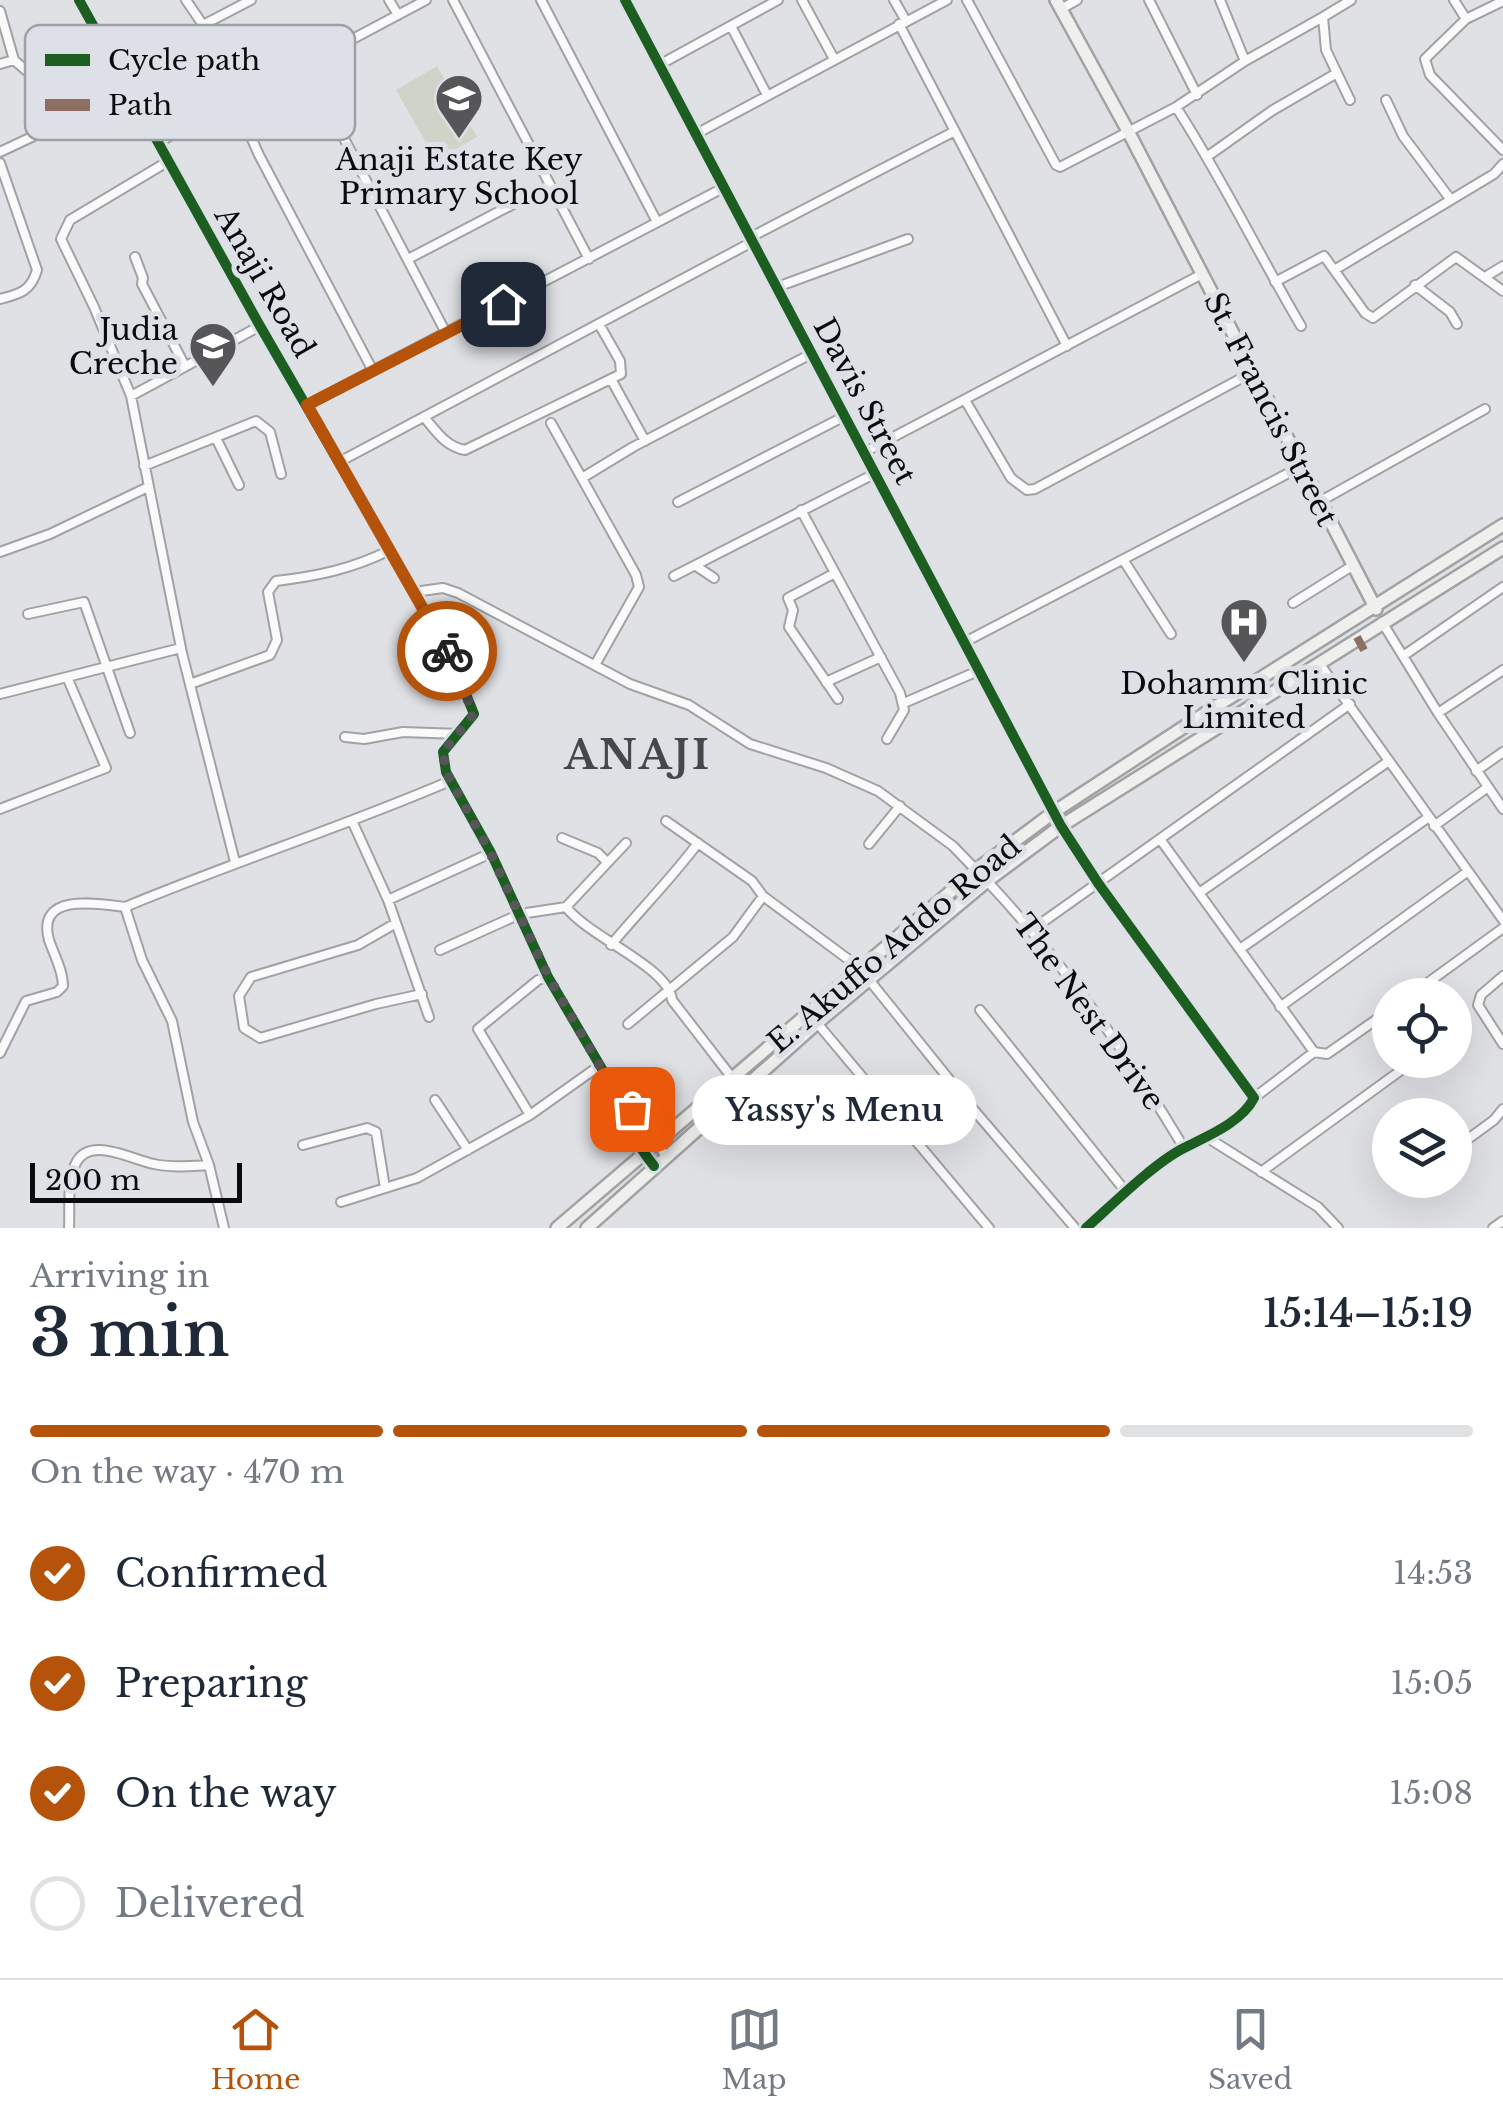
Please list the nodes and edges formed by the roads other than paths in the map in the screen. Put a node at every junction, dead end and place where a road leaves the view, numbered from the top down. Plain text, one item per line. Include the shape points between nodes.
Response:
1 (80, 0) edge
2 (186, 0) edge
3 (251, 0) edge
4 (390, 0) edge
5 (426, 0) edge
6 (453, 0) edge
7 (541, 0) edge
8 (625, 0) edge
9 (778, 0) edge
10 (802, 0) edge
11 (894, 0) edge
12 (947, 0) edge
13 (967, 0) edge
14 (1078, 0) edge
15 (1149, 0) edge
16 (1220, 0) edge
17 (1351, 0) edge
18 (1454, 0) edge
19 (1503, 1) edge
20 (1059, 5) edge
21 (0, 10) edge
22 (398, 15) junction
23 (1323, 16) junction
24 (1466, 19) junction
25 (902, 23) junction
26 (94, 25) edge
27 (732, 26) junction
28 (355, 38) edge
29 (14, 60) junction
30 (834, 60) junction
31 (1245, 62) junction
32 (0, 64) edge
33 (659, 65) junction
34 (25, 70) edge
35 (1337, 74) junction
36 (1197, 94) junction
37 (767, 95) junction
38 (1350, 100) dead end
39 (1386, 100) dead end
40 (1176, 107) junction
41 (955, 131) junction
42 (1128, 131) junction
43 (694, 134) junction
44 (25, 140) edge
45 (154, 140) edge
46 (162, 140) edge
47 (252, 140) edge
48 (345, 140) edge
49 (156, 143) junction
50 (1503, 150) edge
51 (0, 152) edge
52 (1208, 156) junction
53 (167, 162) junction
54 (0, 163) edge
55 (1503, 164) edge
56 (550, 185) junction
57 (723, 188) junction
58 (1451, 200) junction
59 (658, 222) junction
60 (752, 239) junction
61 (908, 239) dead end
62 (135, 258) dead end
63 (408, 259) junction
64 (589, 259) junction
65 (1503, 266) edge
66 (1336, 269) junction
67 (1202, 274) junction
68 (1484, 277) junction
69 (1275, 282) junction
70 (1415, 285) junction
71 (777, 287) junction
72 (1503, 291) edge
73 (0, 299) edge
74 (598, 324) junction
75 (1457, 324) dead end
76 (260, 326) junction
77 (1301, 326) dead end
78 (446, 333) junction
79 (1067, 346) junction
80 (812, 354) junction
81 (184, 366) junction
82 (373, 371) junction
83 (1253, 372) junction
84 (610, 379) junction
85 (130, 396) junction
86 (964, 400) junction
87 (307, 405) junction
88 (1485, 409) dead end
89 (845, 416) junction
90 (424, 417) junction
91 (552, 423) dead end
92 (216, 438) junction
93 (645, 441) junction
94 (865, 452) junction
95 (339, 462) junction
96 (144, 466) junction
97 (1302, 466) junction
98 (876, 473) junction
99 (281, 474) dead end
100 (582, 478) junction
101 (238, 485) dead end
102 (148, 487) junction
103 (678, 502) dead end
104 (1318, 503) junction
105 (802, 510) junction
106 (1503, 525) edge
107 (1503, 548) edge
108 (390, 550) junction
109 (0, 552) edge
110 (1124, 561) junction
111 (696, 566) junction
112 (1352, 566) junction
113 (836, 573) junction
114 (674, 576) dead end
115 (714, 578) dead end
116 (1503, 586) edge
117 (414, 592) junction
118 (1293, 603) dead end
119 (1374, 606) junction
120 (28, 614) dead end
121 (1382, 622) junction
122 (1171, 634) dead end
123 (963, 644) junction
124 (181, 648) junction
125 (1403, 656) junction
126 (881, 657) junction
127 (1320, 663) junction
128 (595, 665) junction
129 (105, 668) junction
130 (1503, 670) edge
131 (978, 671) junction
132 (66, 678) junction
133 (826, 682) junction
134 (190, 684) junction
135 (0, 694) edge
136 (838, 699) dead end
137 (904, 704) junction
138 (1350, 704) junction
139 (1438, 713) junction
140 (130, 733) dead end
141 (460, 734) junction
142 (345, 737) dead end
143 (887, 738) dead end
144 (1503, 752) edge
145 (1390, 760) junction
146 (1476, 771) junction
147 (450, 781) junction
148 (1488, 788) junction
149 (900, 806) junction
150 (0, 809) edge
151 (1503, 809) edge
152 (1054, 812) junction
153 (1432, 821) junction
154 (666, 822) dead end
155 (353, 823) junction
156 (1061, 826) junction
157 (562, 838) dead end
158 (1160, 839) junction
159 (626, 843) dead end
160 (698, 843) junction
161 (869, 844) dead end
162 (490, 852) junction
163 (606, 861) junction
164 (234, 862) junction
165 (976, 870) junction
166 (1467, 872) junction
167 (987, 881) junction
168 (1098, 883) junction
169 (1199, 893) junction
170 (763, 896) junction
171 (388, 900) junction
172 (125, 907) junction
173 (566, 907) junction
174 (520, 914) junction
175 (1503, 920) edge
176 (396, 924) junction
177 (1503, 928) edge
178 (1032, 929) junction
179 (611, 945) junction
180 (1240, 949) junction
181 (440, 950) dead end
182 (860, 968) junction
183 (548, 976) junction
184 (1503, 976) edge
185 (1434, 978) edge
186 (870, 981) junction
187 (671, 990) junction
188 (422, 994) junction
189 (1280, 1007) junction
190 (980, 1010) dead end
191 (430, 1017) dead end
192 (1372, 1023) edge
193 (628, 1024) dead end
194 (817, 1024) junction
195 (1503, 1044) edge
196 (1314, 1052) junction
197 (0, 1053) edge
198 (599, 1066) junction
199 (1390, 1078) edge
200 (734, 1080) junction
201 (617, 1096) junction
202 (1254, 1098) junction
203 (435, 1100) dead end
204 (1503, 1109) edge
205 (530, 1114) junction
206 (1472, 1135) edge
207 (1208, 1138) junction
208 (658, 1144) junction
209 (303, 1145) dead end
210 (1184, 1148) junction
211 (468, 1150) junction
212 (645, 1154) junction
213 (666, 1156) junction
214 (209, 1166) junction
215 (654, 1166) junction
216 (1261, 1172) junction
217 (385, 1188) junction
218 (1126, 1192) junction
219 (340, 1202) dead end
220 (1503, 1221) edge
221 (564, 1226) edge
222 (69, 1228) edge
223 (224, 1228) edge
224 (587, 1228) edge
225 (989, 1228) edge
226 (1075, 1228) edge
227 (1086, 1228) edge
228 (1338, 1228) edge
229 (1493, 1228) edge

1 - 26 street, Anaji Road
2 - 3 street via 203,25
4 - 22 street
5 - 22 street
6 - 56 street
7 - 59 street
8 - 33 street, Davis Street
9 - 27 street
10 - 30 street
11 - 25 street
12 - 25 street
13 - 42 street via 1056,165
14 - 20 street
15 - 36 street
16 - 31 street
17 - 23 street
18 - 24 street
19 - 24 street
20 - 42 main road, St. Francis Street
21 - 29 street
22 - 28 street
23 - 31 street
23 - 35 street via 1326,50
24 - 50 street via 1425,58 1425,66
25 - 30 street
25 - 41 street
27 - 33 street
27 - 37 street
29 - 32 street
29 - 34 street
30 - 37 street
31 - 36 street
33 - 43 street, Davis Street
35 - 38 street
35 - 52 street
36 - 40 street
37 - 43 street
39 - 58 street via 1403,136
40 - 42 street
40 - 52 street
41 - 60 street
41 - 79 street
42 - 67 main road, St. Francis Street
43 - 57 street, Davis Street
44 - 51 street
45 - 49 street, Anaji Road
46 - 49 street
47 - 82 street
48 - 63 street
49 - 53 street, Anaji Road
52 - 69 street
53 - 76 street, Anaji Road
53 - 85 street via 70,220 61,239
54 - 73 street via 37,270 23,293
55 - 58 street
56 - 63 street
56 - 64 street
57 - 59 street
57 - 60 street, Davis Street
58 - 66 street
59 - 64 street
60 - 71 street, Davis Street
60 - 74 street
61 - 71 street
62 - 81 street
63 - 78 street
64 - 78 street
65 - 68 street
66 - 69 street via 1324,256
66 - 70 street via 1373,318
67 - 79 street
67 - 83 main road, St. Francis Street
68 - 70 street via 1456,257
68 - 72 street
69 - 77 street
70 - 75 street
71 - 80 street, Davis Street
74 - 84 street via 623,370
74 - 90 street
76 - 81 street
76 - 87 street, Anaji Road
78 - 82 street
79 - 86 street
80 - 89 street, Davis Street
80 - 93 street
81 - 85 street
82 - 87 street
83 - 86 street via 1027,490 1011,478
83 - 97 main road, St. Francis Street
84 - 90 street via 465,450 442,439
84 - 93 street
85 - 96 street
86 - 94 street
87 - 95 street, Anaji Road
88 - 104 street
89 - 94 street, Davis Street
89 - 103 street
90 - 95 street
91 - 100 street
92 - 96 street
92 - 99 street via 248,422 262,423
92 - 101 street
93 - 100 street
94 - 98 street, Davis Street
95 - 108 street, Anaji Road
96 - 102 street
97 - 104 main road, St. Francis Street
97 - 110 street
98 - 105 street
98 - 123 street, Davis Street
100 - 128 street via 639,587
102 - 109 street
102 - 124 street
104 - 112 main road, St. Francis Street
105 - 111 street
105 - 113 street
106 - 119 main road, E. Akuffo Addo Road
107 - 121 main road, E. Akuffo Addo Road
108 - 117 street, Anaji Road
108 - 134 street via 323,576 276,580 268,592 277,640 270,655
110 - 122 street
110 - 123 street
111 - 114 street
111 - 115 street
112 - 118 street
112 - 119 main road, St. Francis Street
113 - 126 street
113 - 133 street via 788,598 789,626
116 - 125 street
117 - 128 street via 458,593
117 - 141 street, Anaji Road via 470,699 474,717
119 - 121 main road, St. Francis Street
119 - 152 main road, E. Akuffo Addo Road
120 - 129 street via 84,602
121 - 125 street, St. Francis Street
121 - 127 main road, E. Akuffo Addo Road
123 - 131 street, Davis Street
124 - 129 street
124 - 134 street
125 - 139 street, St. Francis Street
126 - 133 street
126 - 137 street
127 - 138 street
127 - 156 main road, E. Akuffo Addo Road
128 - 149 street via 690,705 750,744 826,768
129 - 132 street
129 - 140 street
130 - 139 street
131 - 137 street
131 - 152 street, Davis Street
132 - 135 street
132 - 150 street via 105,771
133 - 136 street
134 - 164 street
137 - 143 street
138 - 145 street
138 - 158 street
139 - 146 street, St. Francis Street
141 - 142 street
141 - 147 street, Anaji Road via 443,752
144 - 146 street
145 - 153 street
145 - 169 street
146 - 148 street, St. Francis Street
147 - 155 street
147 - 162 street
148 - 151 street, St. Francis Street
148 - 153 street
149 - 161 street
149 - 165 street
152 - 156 street, Davis Street
152 - 165 main road, E. Akuffo Addo Road
153 - 166 street
153 - 180 street
154 - 160 street
155 - 164 street
155 - 171 street
156 - 167 main road, E. Akuffo Addo Road
156 - 168 street, Davis Street
157 - 163 street
158 - 168 street
158 - 169 street
159 - 163 street
160 - 170 street
160 - 179 street
162 - 171 street
162 - 174 street
163 - 173 street
164 - 172 street
165 - 182 main road, E. Akuffo Addo Road
166 - 175 street
166 - 189 street
167 - 178 street, The Nest Drive
167 - 186 main road, E. Akuffo Addo Road
168 - 178 street
168 - 202 street, Davis Street
169 - 180 street
170 - 182 street
170 - 187 street via 732,938
171 - 176 street
172 - 197 street via 74,903 54,910 47,931 63,986 26,1002
172 - 214 street via 172,1021 192,1122
173 - 174 street
173 - 179 street
174 - 181 street
174 - 183 street
176 - 188 street
176 - 188 street via 358,945 251,977 238,996 244,1028 260,1038
177 - 185 street
178 - 210 street, The Nest Drive
179 - 187 street via 656,972
180 - 189 street
182 - 200 main road, E. Akuffo Addo Road
183 - 198 street
183 - 205 street via 478,1028
184 - 195 street via 1478,1005
186 - 194 main road, E. Akuffo Addo Road
186 - 226 street
187 - 193 street
187 - 200 street
188 - 191 street
189 - 196 street
190 - 218 street
192 - 196 street via 1327,1054
194 - 213 main road, E. Akuffo Addo Road
194 - 225 street
196 - 202 street
198 - 201 street
198 - 205 street
199 - 216 street
200 - 208 main road, E. Akuffo Addo Road
201 - 208 street
201 - 212 street
202 - 207 street
203 - 211 street
204 - 206 street
205 - 211 street
207 - 210 street
207 - 216 street
208 - 212 main road, E. Akuffo Addo Road
208 - 213 street
209 - 217 street via 367,1128 376,1132
210 - 218 street
211 - 217 street
212 - 215 street
212 - 221 main road, E. Akuffo Addo Road
213 - 215 main road, E. Akuffo Addo Road
214 - 222 street via 155,1165 106,1150 85,1153 72,1177
214 - 223 street
215 - 224 main road, E. Akuffo Addo Road
216 - 228 street via 1318,1207
217 - 219 street
218 - 227 street
220 - 229 street

